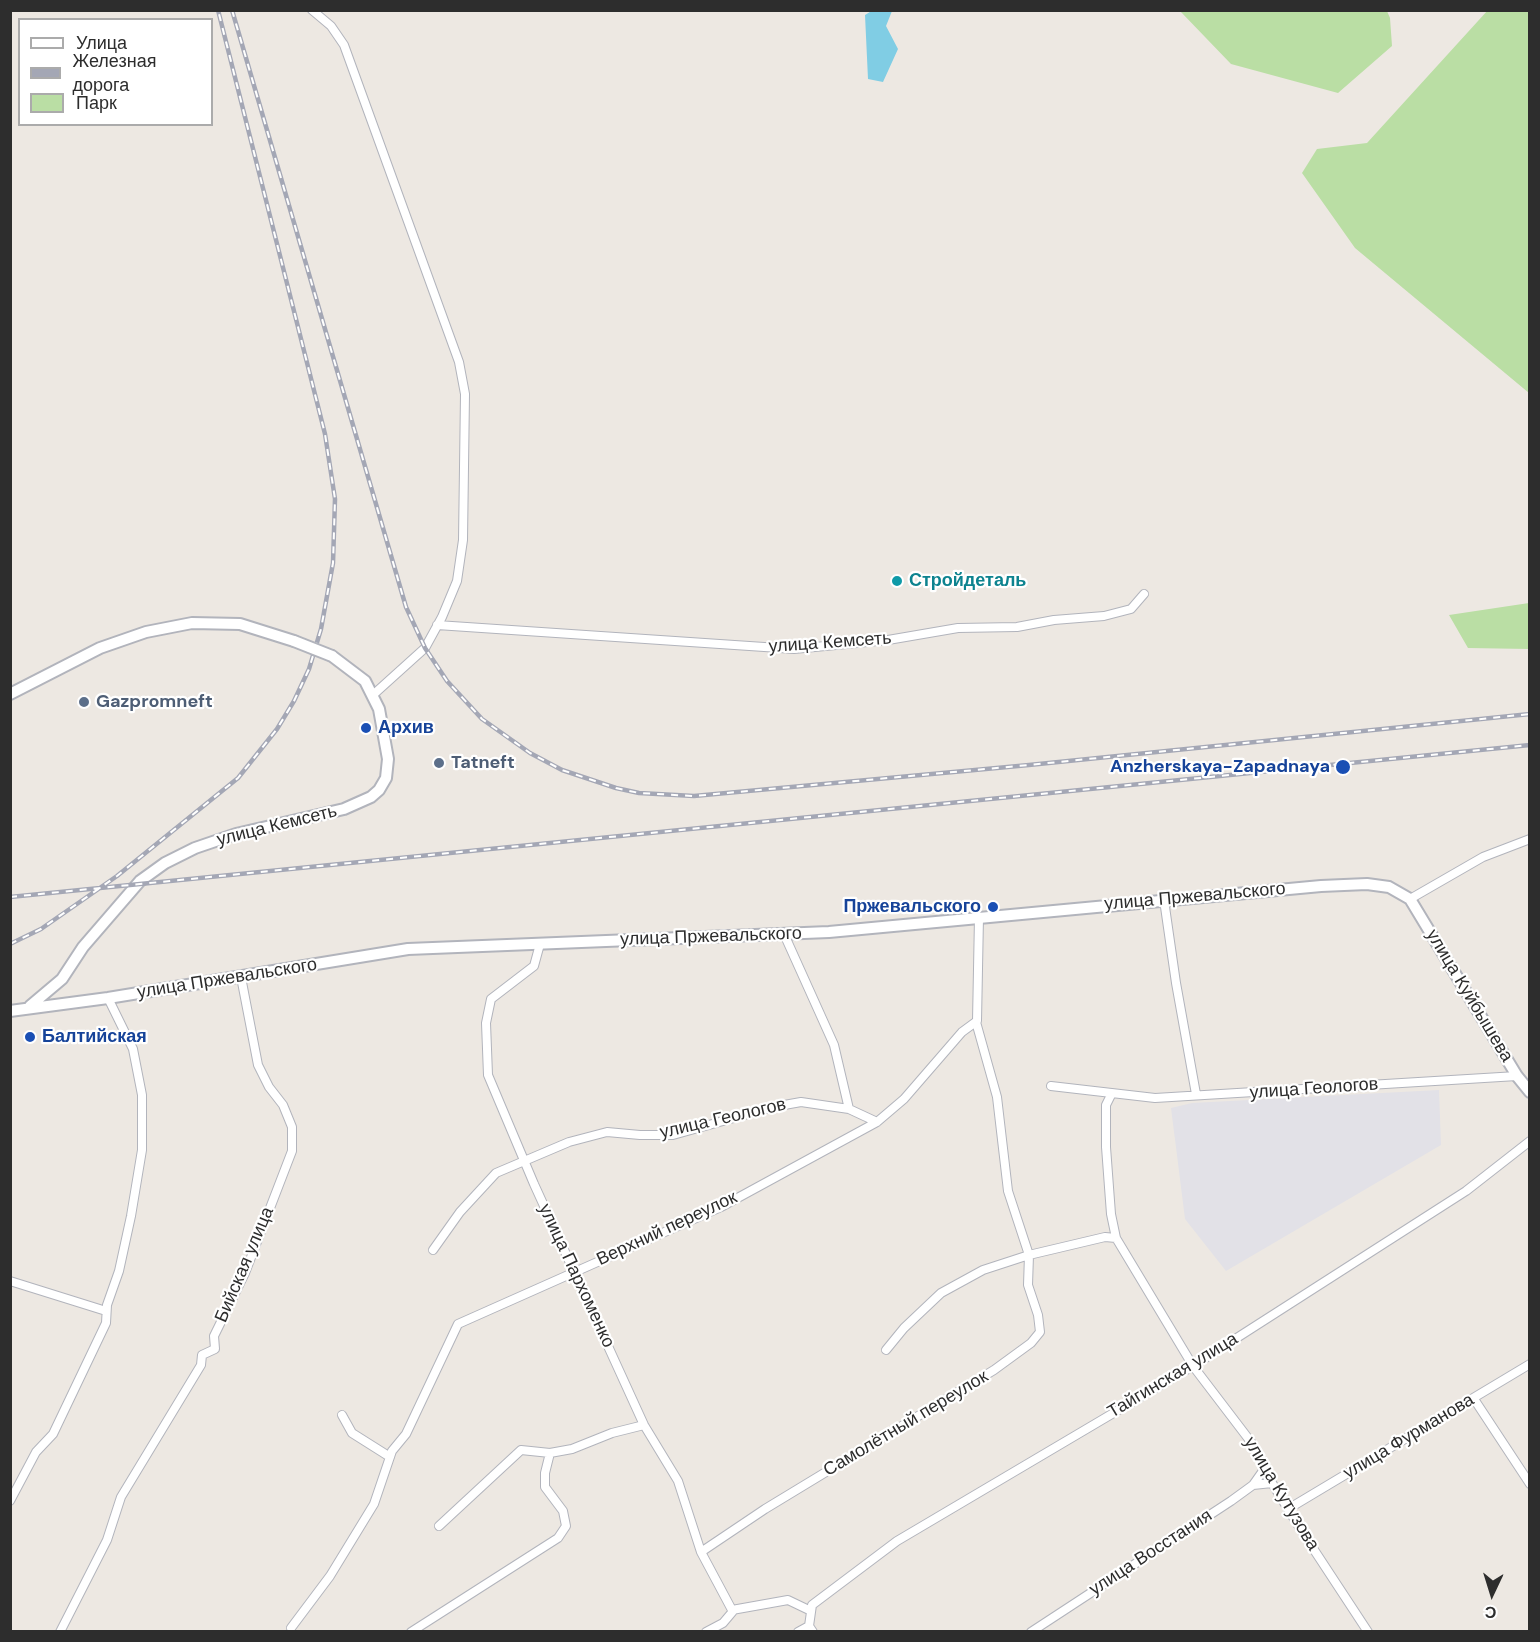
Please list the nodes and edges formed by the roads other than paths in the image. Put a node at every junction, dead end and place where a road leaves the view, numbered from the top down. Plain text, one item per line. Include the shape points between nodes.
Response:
1 (312, 10) edge
2 (1144, 594) dead end
3 (437, 625) junction
4 (10, 694) edge
5 (374, 694) junction
6 (1530, 839) edge
7 (1410, 899) junction
8 (1164, 900) junction
9 (979, 917) junction
10 (784, 934) junction
11 (540, 944) junction
12 (241, 976) junction
13 (108, 998) junction
14 (30, 1006) junction
15 (10, 1011) edge
16 (976, 1022) junction
17 (1517, 1076) junction
18 (1051, 1086) dead end
19 (1530, 1092) edge
20 (1196, 1094) junction
21 (1111, 1095) junction
22 (849, 1109) junction
23 (877, 1122) junction
24 (1530, 1141) edge
25 (525, 1162) junction
26 (1116, 1238) junction
27 (433, 1250) dead end
28 (1029, 1255) junction
29 (574, 1272) junction
30 (10, 1281) edge
31 (106, 1311) junction
32 (886, 1350) dead end
33 (1530, 1364) edge
34 (1192, 1366) junction
35 (1474, 1399) junction
36 (342, 1415) dead end
37 (644, 1425) junction
38 (550, 1453) junction
39 (390, 1457) junction
40 (1265, 1468) junction
41 (1272, 1483) junction
42 (1530, 1484) edge
43 (1253, 1485) junction
44 (10, 1501) edge
45 (1288, 1509) junction
46 (439, 1526) dead end
47 (701, 1552) junction
48 (812, 1608) junction
49 (734, 1610) junction
50 (291, 1628) dead end
51 (811, 1629) edge
52 (60, 1632) edge
53 (411, 1632) edge
54 (706, 1632) edge
55 (798, 1632) edge
56 (1032, 1632) edge
57 (1368, 1632) edge

1 - 3 street via 331,26 344,45 462,377 466,463 462,552 457,581
2 - 3 street, улица Кемсеть via 1131,609 1104,616 1017,627 958,628 888,640 794,649
3 - 5 street via 424,648
4 - 5 street, улица Кемсеть, bridge via 100,648 146,632 192,623 240,624 294,641 332,656 354,670
5 - 14 street, улица Кемсеть via 388,759 386,778 371,797 344,809 236,834 174,858 140,881 83,947 62,979
6 - 7 street via 1483,857
7 - 8 street, улица Пржевальского via 1389,887 1367,884
7 - 17 street, улица Куйбышева
8 - 9 street, улица Пржевальского
8 - 20 street
9 - 10 street, улица Пржевальского
9 - 16 street, Самолётный переулок
10 - 11 street, улица Пржевальского
10 - 22 street via 834,1045
11 - 12 street, улица Пржевальского via 408,950
11 - 25 street, улица Пархоменко via 534,966 491,999 486,1023 488,1075
12 - 13 street, улица Пржевальского
12 - 52 street, Бийская улица via 258,1065 292,1127 292,1151 245,1273 214,1336 215,1349 202,1355 201,1365 121,1497 107,1540
13 - 14 street, улица Пржевальского
13 - 31 street via 133,1049 142,1095 142,1150 119,1271
14 - 15 street, улица Пржевальского
16 - 23 street via 962,1032 904,1100
16 - 28 street, Самолётный переулок via 997,1097 1008,1191
17 - 19 street, улица Куйбышева
17 - 20 street, улица Геологов via 1321,1090
18 - 21 street, улица Геологов
20 - 21 street, улица Геологов via 1155,1098
21 - 26 street, улица Кутузова via 1106,1105 1106,1147
22 - 23 street, улица Геологов
22 - 25 street, улица Геологов via 801,1102 673,1135 607,1132 569,1142
23 - 29 street, Верхний переулок via 720,1207
24 - 34 street, Тайгинская улица via 1466,1191
25 - 27 street, улица Геологов via 496,1173 460,1212
25 - 29 street, улица Пархоменко
26 - 28 street
26 - 34 street, улица Кутузова
28 - 32 street via 983,1270 941,1293
28 - 47 street, Самолётный переулок via 1028,1285 1040,1332 1031,1343 994,1370
29 - 37 street, улица Пархоменко
29 - 39 street, Верхний переулок via 458,1324 406,1434
30 - 31 street
31 - 44 street via 106,1323 80,1381 53,1434 36,1452
33 - 35 street, улица Фурманова
34 - 40 street, улица Кутузова via 1254,1446
34 - 48 street, Тайгинская улица via 897,1541
35 - 42 street
35 - 45 street, улица Фурманова
36 - 39 street via 352,1433
37 - 38 street
37 - 47 street, улица Пархоменко via 678,1481
38 - 46 street via 521,1450
38 - 53 street via 544,1473 545,1487 563,1511 566,1526 558,1538
39 - 50 street, Верхний переулок via 374,1504 330,1576
40 - 41 street, улица Кутузова
40 - 43 street, улица Восстания
41 - 43 street
41 - 45 street, улица Кутузова
43 - 56 street, улица Восстания
45 - 57 street, улица Кутузова
47 - 49 street, улица Пархоменко
48 - 49 street via 788,1600
48 - 51 street
49 - 54 street via 723,1623
51 - 55 street

